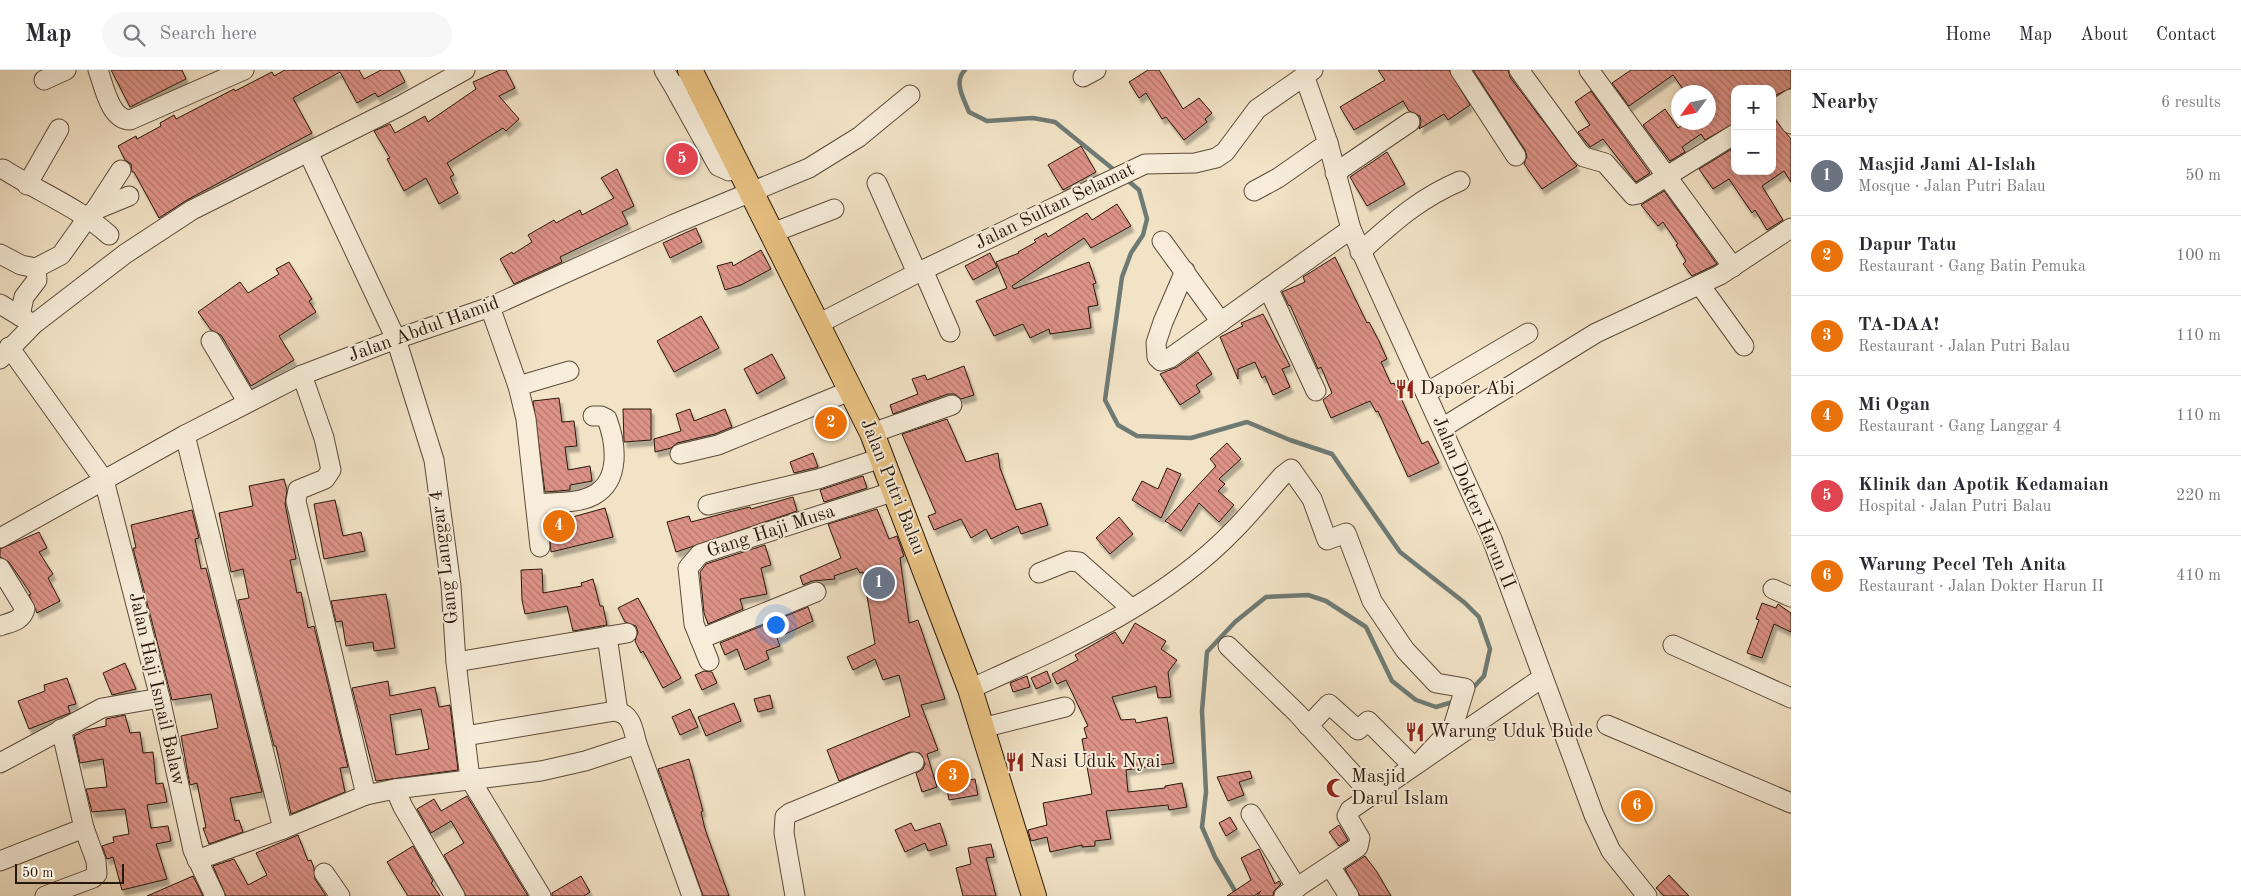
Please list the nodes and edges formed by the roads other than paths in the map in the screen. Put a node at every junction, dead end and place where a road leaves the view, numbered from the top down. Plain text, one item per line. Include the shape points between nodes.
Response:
1 (66, 70) edge
2 (98, 70) edge
3 (244, 70) edge
4 (465, 70) edge
5 (664, 70) edge
6 (1460, 70) edge
7 (1519, 70) edge
8 (1588, 70) edge
9 (1308, 72) edge
10 (208, 77) edge
11 (686, 79) edge
12 (44, 80) dead end
13 (910, 95) dead end
14 (1781, 105) edge
15 (1410, 122) dead end
16 (1791, 124) edge
17 (58, 129) dead end
18 (1731, 136) edge
19 (1328, 143) junction
20 (308, 152) junction
21 (1516, 156) dead end
22 (3, 169) dead end
23 (121, 170) dead end
24 (1335, 173) junction
25 (1667, 175) junction
26 (1460, 181) dead end
27 (876, 183) dead end
28 (28, 185) junction
29 (1254, 191) dead end
30 (752, 193) junction
31 (129, 196) dead end
32 (834, 209) dead end
33 (91, 214) junction
34 (1351, 229) junction
35 (1791, 229) edge
36 (772, 233) junction
37 (110, 236) dead end
38 (1162, 240) dead end
39 (1360, 252) junction
40 (0, 254) edge
41 (1733, 267) junction
42 (920, 271) junction
43 (1185, 271) junction
44 (37, 274) junction
45 (1700, 285) junction
46 (1268, 288) junction
47 (0, 304) edge
48 (490, 307) junction
49 (50, 311) junction
50 (27, 320) junction
51 (1221, 322) junction
52 (818, 324) junction
53 (950, 332) dead end
54 (1528, 333) dead end
55 (396, 339) junction
56 (211, 341) dead end
57 (1744, 346) dead end
58 (4, 353) edge
59 (569, 371) dead end
60 (302, 375) junction
61 (518, 386) junction
62 (852, 390) junction
63 (1316, 391) dead end
64 (1426, 393) junction
65 (247, 401) junction
66 (952, 405) dead end
67 (593, 416) dead end
68 (1442, 428) junction
69 (872, 433) junction
70 (186, 435) junction
71 (680, 454) dead end
72 (881, 458) junction
73 (104, 480) junction
74 (895, 491) junction
75 (536, 504) junction
76 (708, 505) dead end
77 (0, 538) edge
78 (540, 547) dead end
79 (0, 568) edge
80 (1039, 573) dead end
81 (1773, 589) dead end
82 (816, 592) dead end
83 (1791, 597) edge
84 (1131, 608) junction
85 (0, 626) edge
86 (627, 633) dead end
87 (607, 636) junction
88 (700, 639) junction
89 (1673, 645) dead end
90 (1228, 646) dead end
91 (709, 661) dead end
92 (456, 662) junction
93 (1542, 678) junction
94 (970, 689) junction
95 (160, 698) junction
96 (1791, 698) edge
97 (1065, 707) dead end
98 (618, 712) junction
99 (1607, 725) dead end
100 (1308, 726) junction
101 (982, 728) junction
102 (61, 729) junction
103 (465, 736) junction
104 (637, 744) junction
105 (914, 762) dead end
106 (1418, 762) junction
107 (0, 763) edge
108 (470, 779) junction
109 (394, 789) junction
110 (366, 796) junction
111 (1372, 796) junction
112 (1791, 803) edge
113 (1251, 814) dead end
114 (84, 828) junction
115 (283, 829) junction
116 (0, 860) edge
117 (197, 860) junction
118 (1330, 866) junction
119 (324, 872) dead end
120 (1290, 892) edge
121 (45, 896) edge
122 (215, 896) edge
123 (340, 896) edge
124 (455, 896) edge
125 (541, 896) edge
126 (692, 896) edge
127 (795, 896) edge
128 (1034, 896) edge
129 (1349, 896) edge
130 (1647, 896) edge

1 - 12 street
2 - 10 street via 115,114 124,120 130,120
3 - 10 street
4 - 20 street
5 - 11 street
6 - 21 street
7 - 25 street via 1579,152 1606,163 1633,195
8 - 25 street
9 - 19 street, Jalan Dokter Harun II
9 - 42 street, Jalan Sultan Selamat via 1257,109 1225,152 1216,158 1195,163 1145,164
11 - 30 main road, Jalan Putri Balau
13 - 30 street, Jalan Abdul Hamid via 859,137 818,163
14 - 16 street
15 - 24 street
17 - 28 street
18 - 25 street
19 - 24 street, Jalan Dokter Harun II
19 - 29 street
20 - 49 street via 192,210 125,254
20 - 55 street, Gang Langgar 4
22 - 28 street
23 - 33 street
24 - 34 street, Jalan Dokter Harun II
25 - 41 street
26 - 39 street via 1433,192 1413,206
27 - 42 street
28 - 33 street
30 - 36 main road, Jalan Putri Balau
30 - 48 street, Jalan Abdul Hamid via 674,224
31 - 33 street
32 - 36 street
33 - 37 street
33 - 44 street via 62,255
34 - 39 street, Jalan Dokter Harun II
34 - 46 street
35 - 41 street
36 - 52 main road, Jalan Putri Balau
38 - 43 street
39 - 64 street, Jalan Dokter Harun II
40 - 44 street
41 - 45 street
42 - 52 street, Jalan Sultan Selamat
42 - 53 street
43 - 51 street
43 - 51 street via 1156,343 1157,357 1161,362 1166,361
44 - 49 street via 50,295
44 - 50 street via 24,297
45 - 57 street
45 - 68 street via 1596,333
46 - 51 street
46 - 63 street
47 - 50 street
48 - 55 street, Jalan Abdul Hamid
48 - 61 street
49 - 50 street
50 - 58 street
52 - 62 main road, Jalan Putri Balau
54 - 64 street
55 - 60 street, Jalan Abdul Hamid
55 - 92 street, Gang Langgar 4 via 434,460 451,586
56 - 65 street
58 - 73 street, Jalan Haji Ismail Balaw
59 - 61 street
60 - 65 street, Jalan Abdul Hamid
60 - 110 street via 324,438 331,470 325,479 298,490 296,501
61 - 75 street via 526,419
62 - 69 main road, Jalan Putri Balau
62 - 71 street via 718,445
64 - 68 street, Jalan Dokter Harun II
65 - 70 street, Jalan Abdul Hamid
66 - 69 street
67 - 75 street via 607,419 613,433 615,466 607,484 594,496 581,500
68 - 93 street, Jalan Dokter Harun II via 1492,539
69 - 72 main road, Jalan Putri Balau
70 - 73 street, Jalan Abdul Hamid
70 - 115 street
72 - 74 main road, Jalan Putri Balau
72 - 76 street via 818,479
73 - 77 street
73 - 95 street, Jalan Haji Ismail Balaw
74 - 88 street, Gang Haji Musa via 700,554 688,568 687,578 694,624
74 - 94 main road, Jalan Putri Balau
75 - 78 street
79 - 85 street via 25,609 19,620
80 - 84 street via 1069,561 1079,562
81 - 83 street
82 - 88 street
84 - 94 street via 1077,640
84 - 106 street via 1164,588 1234,531 1291,469 1312,499 1327,540 1346,533 1372,600 1412,659 1436,683 1465,688 1453,727
86 - 87 street
87 - 92 street
87 - 98 street
88 - 91 street, Gang Haji Musa
89 - 96 street
90 - 100 street
92 - 103 street, Gang Langgar 4
93 - 106 street
93 - 130 street, Jalan Dokter Harun II via 1611,851
94 - 101 main road, Jalan Putri Balau
95 - 102 street via 102,708
95 - 117 street, Jalan Haji Ismail Balaw
97 - 101 street
98 - 103 street
98 - 104 street via 627,716
99 - 112 street
100 - 106 street via 1328,704 1358,730 1368,721
100 - 111 street
101 - 128 main road, Jalan Putri Balau
102 - 107 street
102 - 114 street
103 - 108 street, Gang Langgar 4
104 - 108 street via 541,771
104 - 126 street
105 - 127 street via 784,817 783,828
106 - 111 street
108 - 109 street
108 - 125 street
109 - 110 street
109 - 124 street
110 - 115 street
111 - 118 street via 1347,812 1360,843
113 - 120 street
114 - 116 street
114 - 121 street via 96,861 97,874
115 - 117 street
117 - 122 street, Jalan Haji Ismail Balaw
118 - 120 street
118 - 129 street
119 - 123 street

